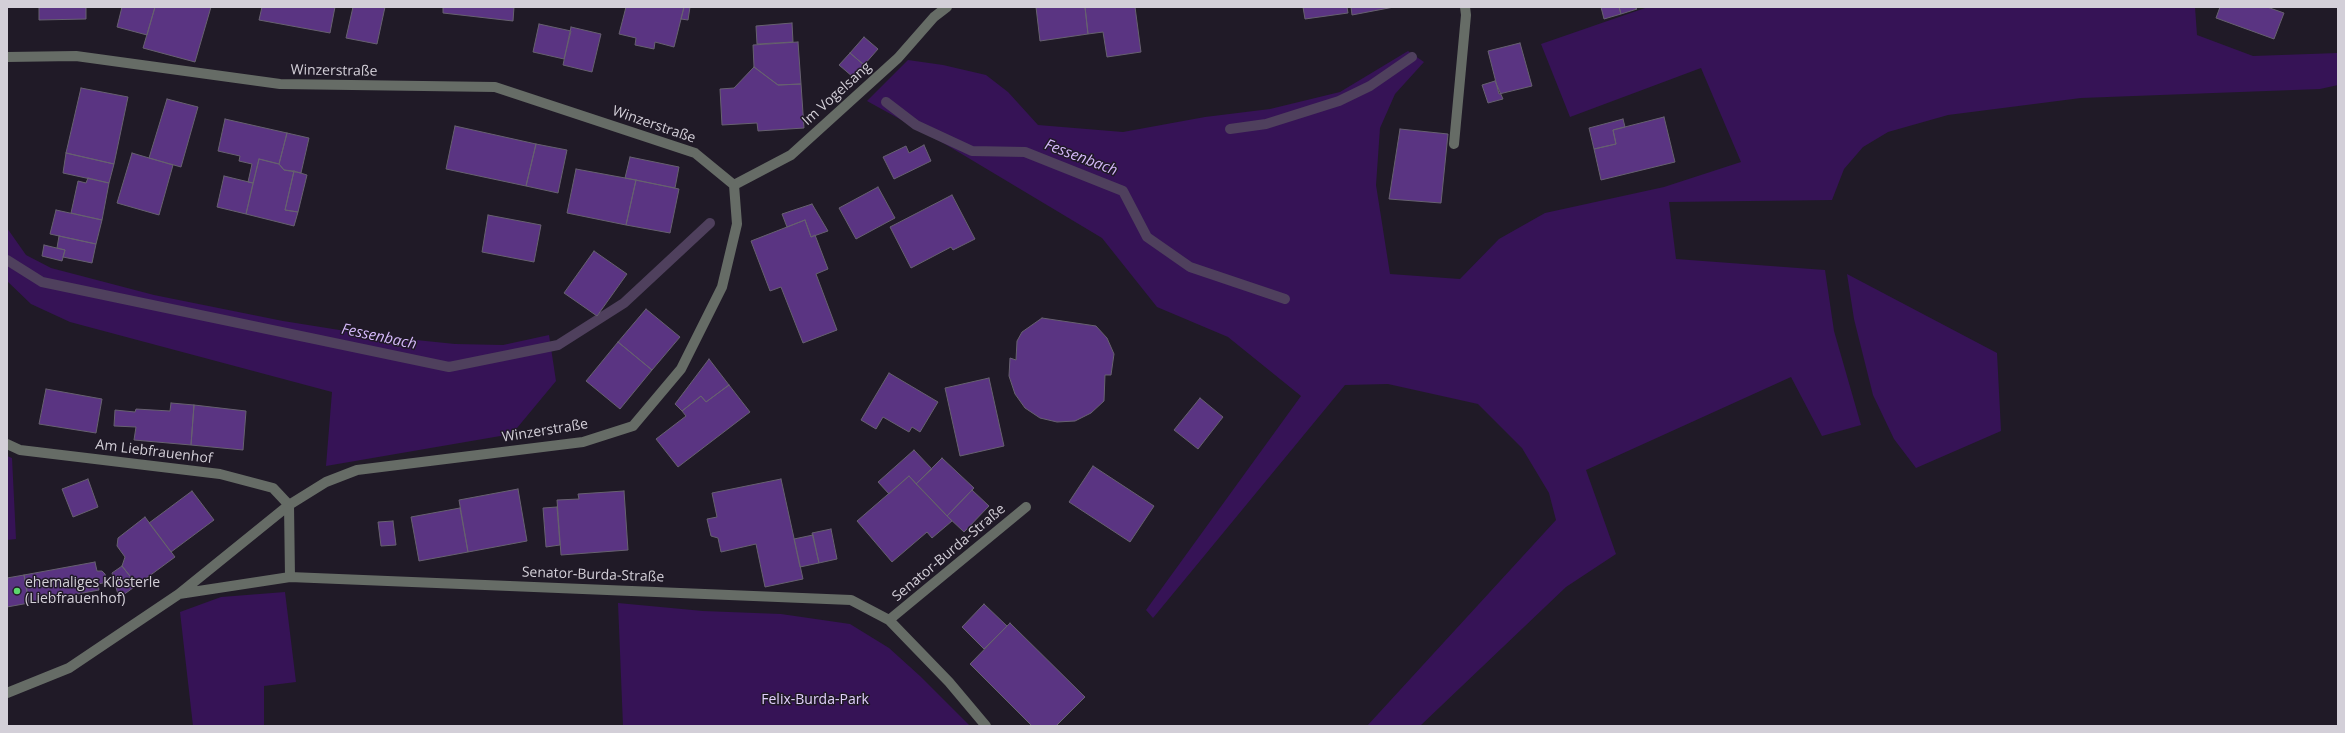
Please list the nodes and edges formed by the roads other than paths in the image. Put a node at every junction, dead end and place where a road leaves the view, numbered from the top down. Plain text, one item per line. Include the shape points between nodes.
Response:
1 (947, 7) edge
2 (1465, 7) edge
3 (7, 57) edge
4 (1454, 144) dead end
5 (734, 185) junction
6 (7, 444) edge
7 (289, 505) junction
8 (1026, 507) dead end
9 (290, 577) junction
10 (179, 594) junction
11 (889, 620) junction
12 (7, 693) edge
13 (986, 726) edge

1 - 5 street, Im Vogelsang via 934,17 898,58 791,155
2 - 4 street
3 - 5 street, Winzerstraße via 76,56 280,84 495,88 695,153
5 - 7 street, Winzerstraße via 737,224 722,287 681,368 633,426 583,442 357,470 326,482
6 - 7 street, Am Liebfrauenhof via 20,450 220,474 273,488
7 - 9 street
7 - 10 street, Senator-Burda-Straße
8 - 11 street, Senator-Burda-Straße
9 - 10 street, Senator-Burda-Straße
9 - 11 street, Senator-Burda-Straße via 851,600
10 - 12 street, Senator-Burda-Straße via 68,668
11 - 13 street, Senator-Burda-Straße via 949,682

